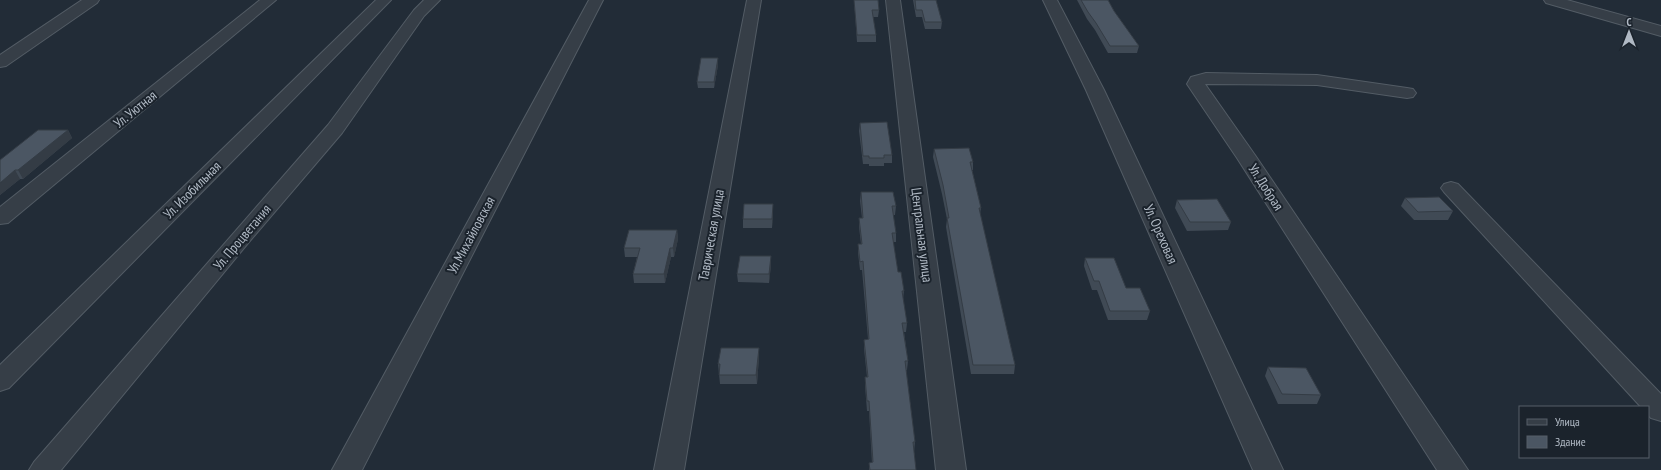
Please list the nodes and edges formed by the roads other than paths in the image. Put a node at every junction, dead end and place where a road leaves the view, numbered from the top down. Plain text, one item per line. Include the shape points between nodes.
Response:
1 (92, 0) edge
2 (269, 0) edge
3 (384, 0) edge
4 (433, 0) edge
5 (596, 0) edge
6 (754, 0) edge
7 (893, 0) edge
8 (1050, 0) edge
9 (1550, 0) edge
10 (1661, 31) edge
11 (0, 62) edge
12 (1408, 93) dead end
13 (1451, 188) dead end
14 (0, 218) edge
15 (0, 381) edge
16 (1661, 411) edge
17 (44, 470) edge
18 (347, 470) edge
19 (669, 470) edge
20 (951, 470) edge
21 (1268, 470) edge
22 (1453, 470) edge

1 - 11 street
2 - 14 street, Ул. Уютная
3 - 15 street, Ул. Изобильная
4 - 17 street, Ул. Процветания via 419,13 335,129
5 - 18 street, Ул.Михайловская
6 - 19 street, Таврическая улица
7 - 20 street, Центральная улица
8 - 21 street, Ул. Ореховая via 1099,98
9 - 10 street
12 - 22 street, Ул. Добрая via 1317,80 1206,78 1197,81 1196,84
13 - 16 street

